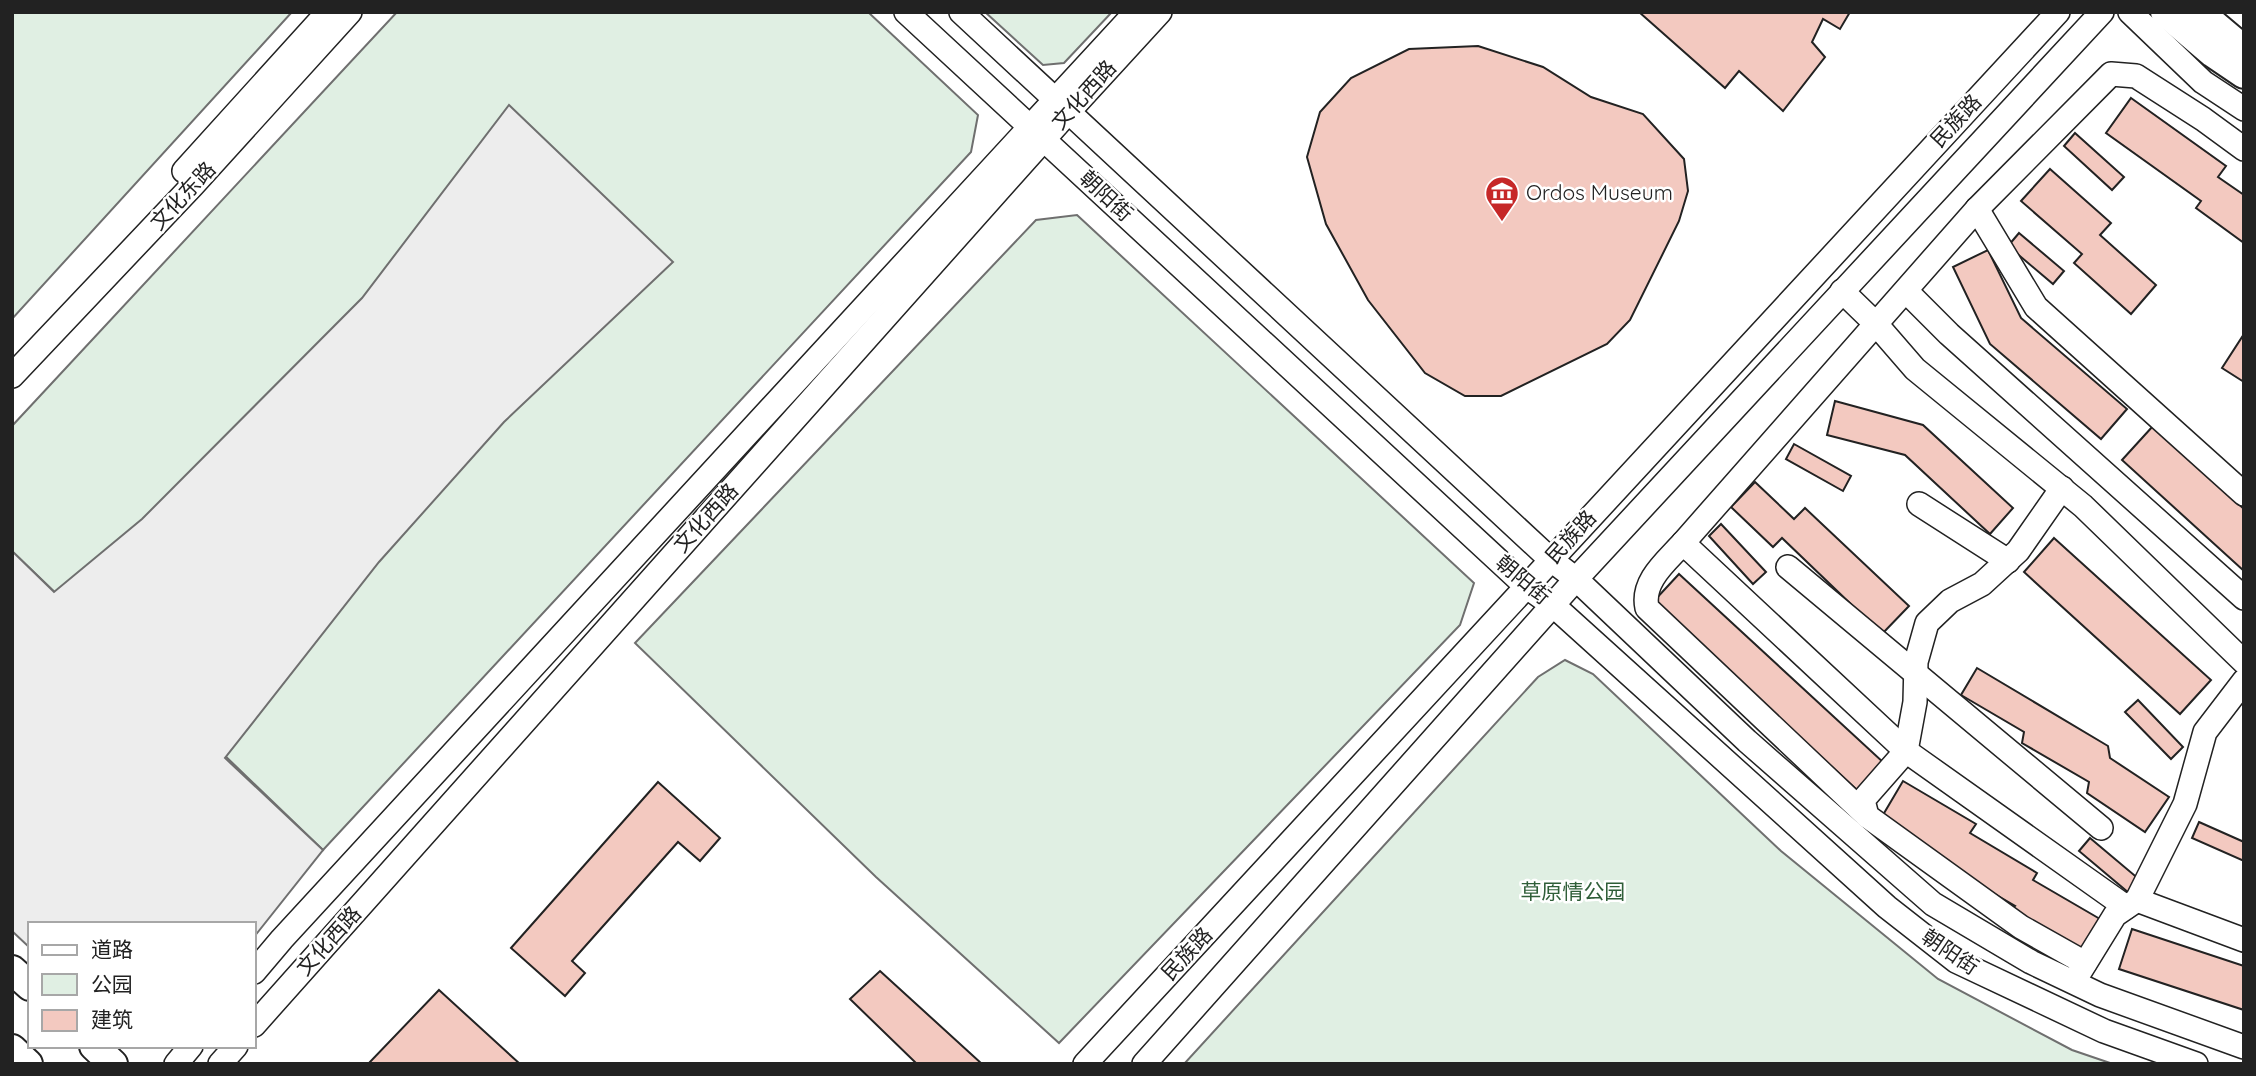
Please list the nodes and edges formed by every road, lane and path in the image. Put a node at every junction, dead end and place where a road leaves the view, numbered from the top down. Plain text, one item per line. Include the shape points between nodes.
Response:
1 (328, 12) edge
2 (350, 12) edge
3 (906, 12) edge
4 (961, 12) edge
5 (1136, 12) edge
6 (1160, 12) edge
7 (2058, 12) edge
8 (2102, 12) edge
9 (2130, 12) edge
10 (2165, 12) edge
11 (2199, 12) edge
12 (2244, 50) edge
13 (2244, 74) edge
14 (1063, 105) junction
15 (2244, 109) edge
16 (1037, 133) junction
17 (2244, 149) edge
18 (1978, 209) junction
19 (1842, 291) junction
20 (1906, 291) junction
21 (1876, 324) junction
22 (12, 354) edge
23 (12, 376) edge
24 (2062, 488) junction
25 (2244, 494) edge
26 (1919, 504) dead end
27 (1683, 542) junction
28 (1550, 559) junction
29 (2008, 561) junction
30 (1788, 567) dead end
31 (1576, 579) junction
32 (1527, 587) junction
33 (2244, 598) edge
34 (1554, 606) junction
35 (2244, 662) edge
36 (1916, 674) junction
37 (2244, 681) edge
38 (1906, 751) junction
39 (1867, 816) junction
40 (2101, 828) dead end
41 (2132, 904) junction
42 (2244, 940) edge
43 (12, 970) edge
44 (256, 970) edge
45 (2080, 972) junction
46 (28, 984) edge
47 (256, 1023) edge
48 (2244, 1046) edge
49 (96, 1048) edge
50 (189, 1048) edge
51 (234, 1048) edge
52 (12, 1049) edge
53 (28, 1064) edge
54 (113, 1064) edge
55 (176, 1064) edge
56 (220, 1064) edge
57 (1085, 1064) edge
58 (1144, 1064) edge
59 (2196, 1064) edge

1 - 22 street, 文化东路
2 - 23 street, 文化东路
3 - 16 street, 朝阳街
4 - 14 street, 朝阳街
5 - 14 street, 文化西路
6 - 14 street, 文化西路
7 - 28 street, 民族路
8 - 19 street, 民族路
9 - 15 street via 2203,82
10 - 13 main road
11 - 12 main road
14 - 16 street, 文化西路
14 - 28 street, 朝阳街
16 - 32 street, 朝阳街
16 - 44 street, 文化西路
16 - 47 street, 文化西路
17 - 18 street via 2136,76 2111,74
18 - 20 street
18 - 25 street via 2036,307
19 - 21 street
19 - 31 street, 民族路
20 - 21 street
20 - 33 street
21 - 24 street via 1915,369
21 - 27 street
24 - 29 street
24 - 35 street
26 - 29 street
27 - 38 street
27 - 39 street via 1648,584 1647,607
28 - 31 street, 朝阳街
28 - 32 street, 民族路
29 - 36 street via 1927,623
30 - 36 street
31 - 34 street, 民族路
31 - 45 street, 朝阳街 via 1747,741 1933,904 2031,962
32 - 34 street, 朝阳街
32 - 57 street, 民族路
34 - 58 street, 民族路
34 - 59 street, 朝阳街 via 1887,907 1956,961 2104,1031
36 - 38 street
36 - 40 street
37 - 41 street via 2205,732 2185,804
38 - 39 street via 1863,800
38 - 41 street
39 - 45 street
41 - 42 street
41 - 45 street via 2115,915
43 - 46 main road
45 - 48 street, 朝阳街 via 2100,995
49 - 54 main road
50 - 55 street
51 - 56 street
52 - 53 main road

